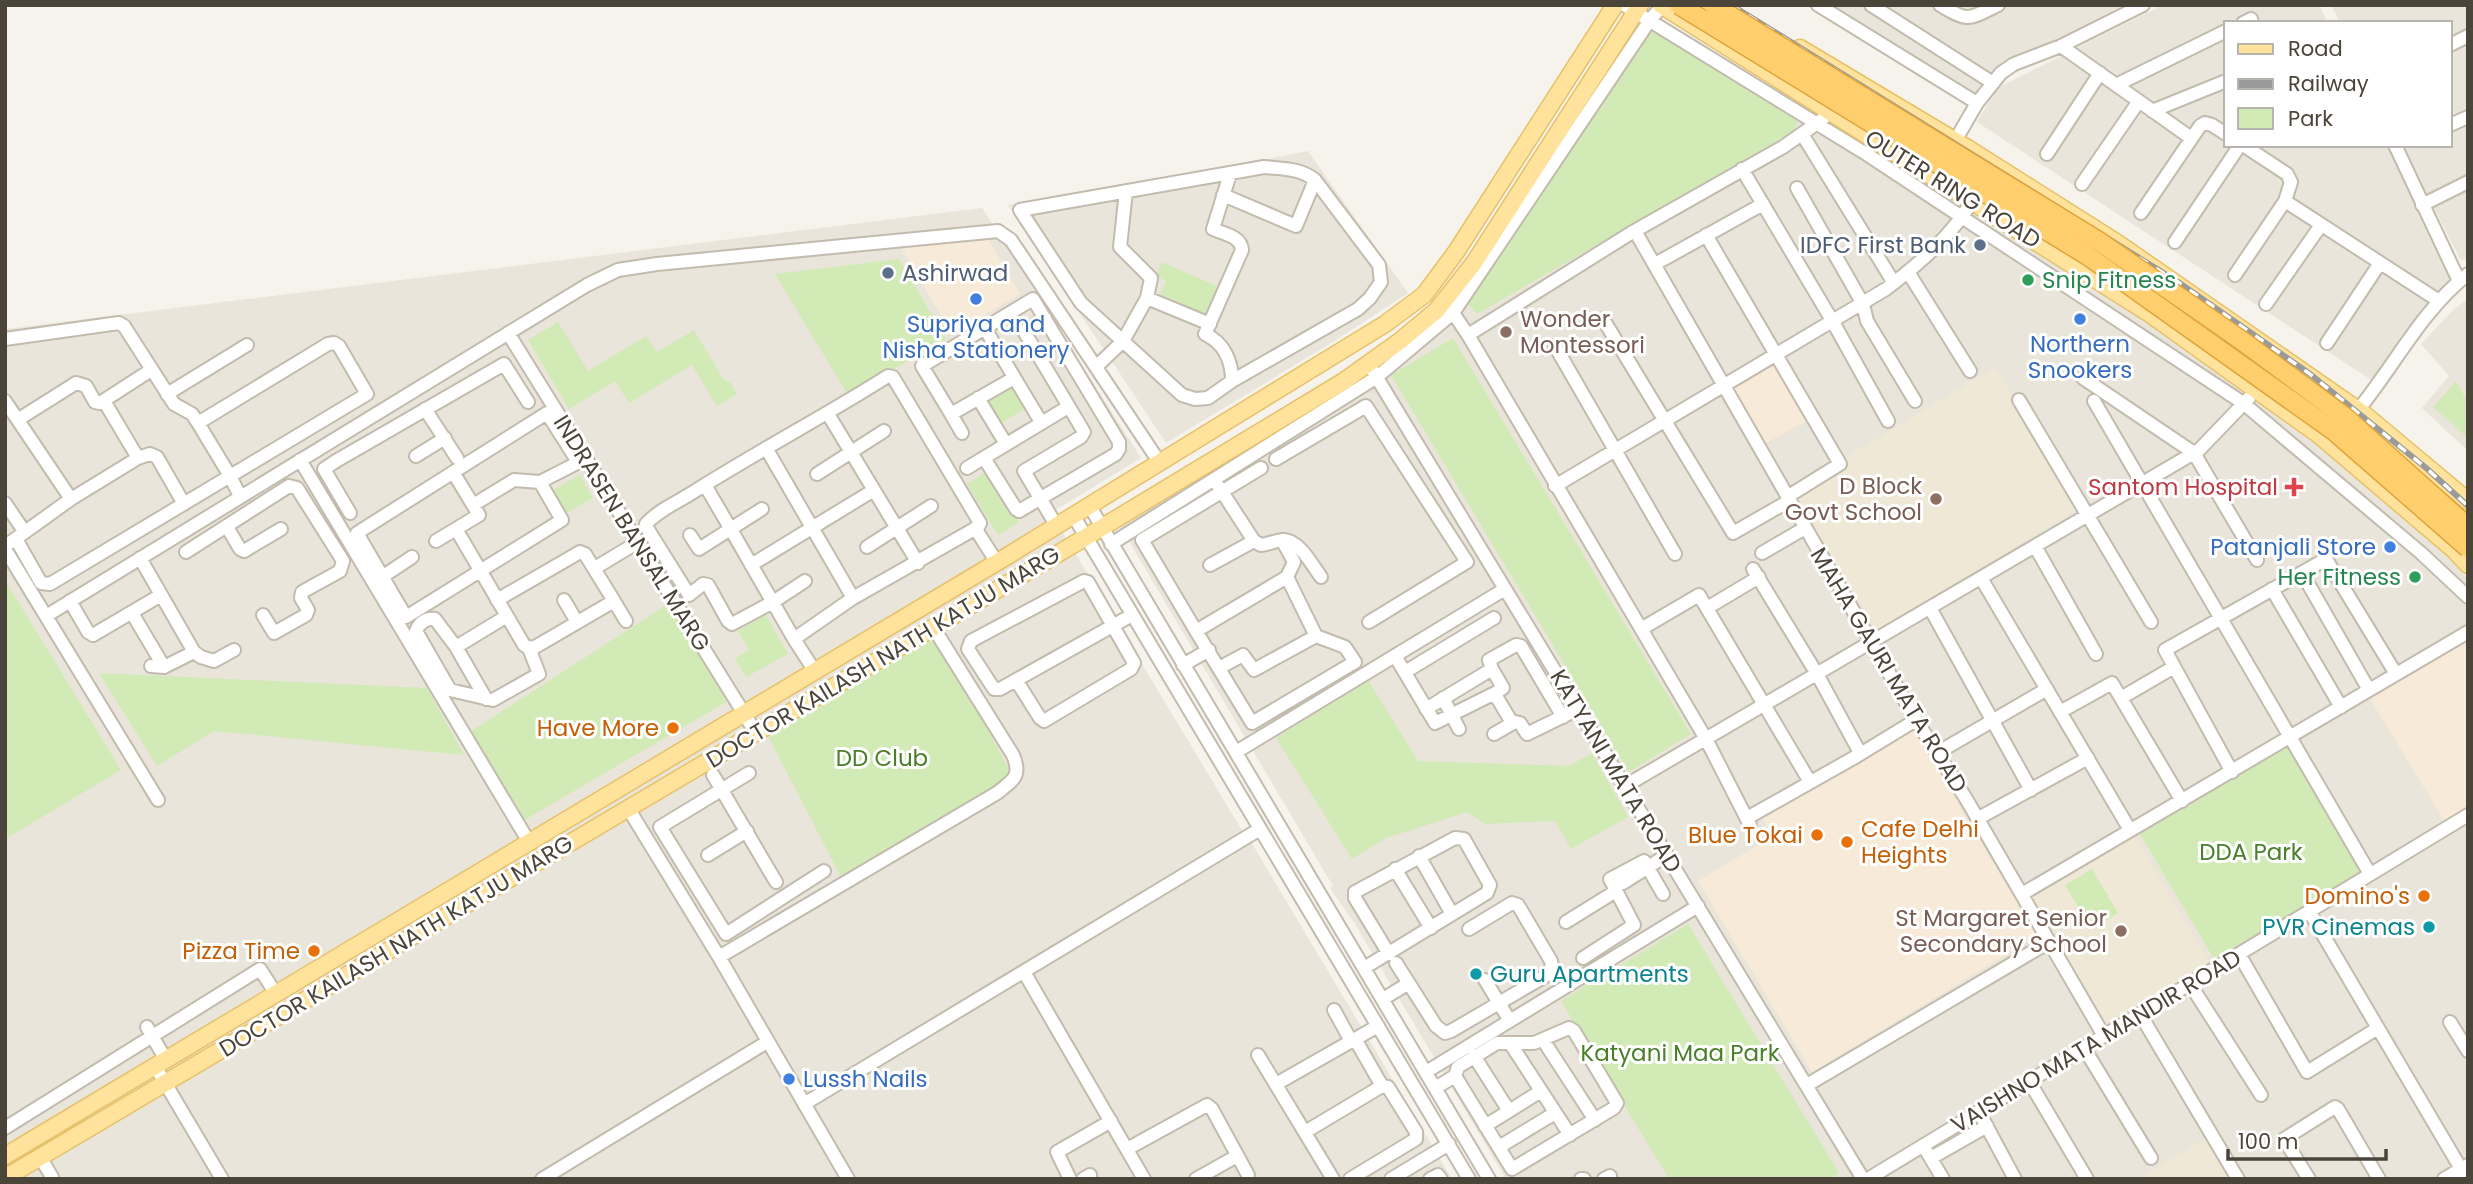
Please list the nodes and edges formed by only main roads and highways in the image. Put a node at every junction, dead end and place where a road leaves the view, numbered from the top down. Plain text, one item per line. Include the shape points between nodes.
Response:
1 (1615, 5) edge
2 (1679, 5) edge
3 (1713, 5) edge
4 (1729, 5) edge
5 (1662, 6) edge
6 (1637, 11) edge
7 (1834, 68) junction
8 (1812, 101) junction
9 (1496, 191) junction
10 (1513, 203) junction
11 (2235, 324) junction
12 (2211, 357) junction
13 (2440, 477) junction
14 (2468, 501) edge
15 (2408, 510) junction
16 (2468, 527) edge
17 (2468, 548) edge
18 (2468, 565) edge
19 (5, 1156) edge
20 (5, 1178) edge

1 - 9 main road, DOCTOR KAILASH NATH KATJU MARG
2 - 17 highway, OUTER RING ROAD, bridge via 2088,256 2334,431
3 - 16 highway, OUTER RING ROAD, bridge via 2101,242 2345,417
4 - 7 main road, OUTER RING ROAD
5 - 8 main road, OUTER RING ROAD
6 - 10 main road, DOCTOR KAILASH NATH KATJU MARG
7 - 8 main road
7 - 11 main road, OUTER RING ROAD via 2119,244
8 - 12 main road, OUTER RING ROAD via 1872,148 1972,202
9 - 10 main road
9 - 19 main road, DOCTOR KAILASH NATH KATJU MARG via 1424,295 1385,324
10 - 20 main road, DOCTOR KAILASH NATH KATJU MARG via 1449,307 1437,310 1372,370 1344,381 1209,472 1101,527
11 - 12 main road
11 - 13 main road, OUTER RING ROAD via 2361,412
12 - 15 main road, OUTER RING ROAD via 2319,435
13 - 14 main road, OUTER RING ROAD
13 - 15 main road
15 - 18 main road, OUTER RING ROAD

